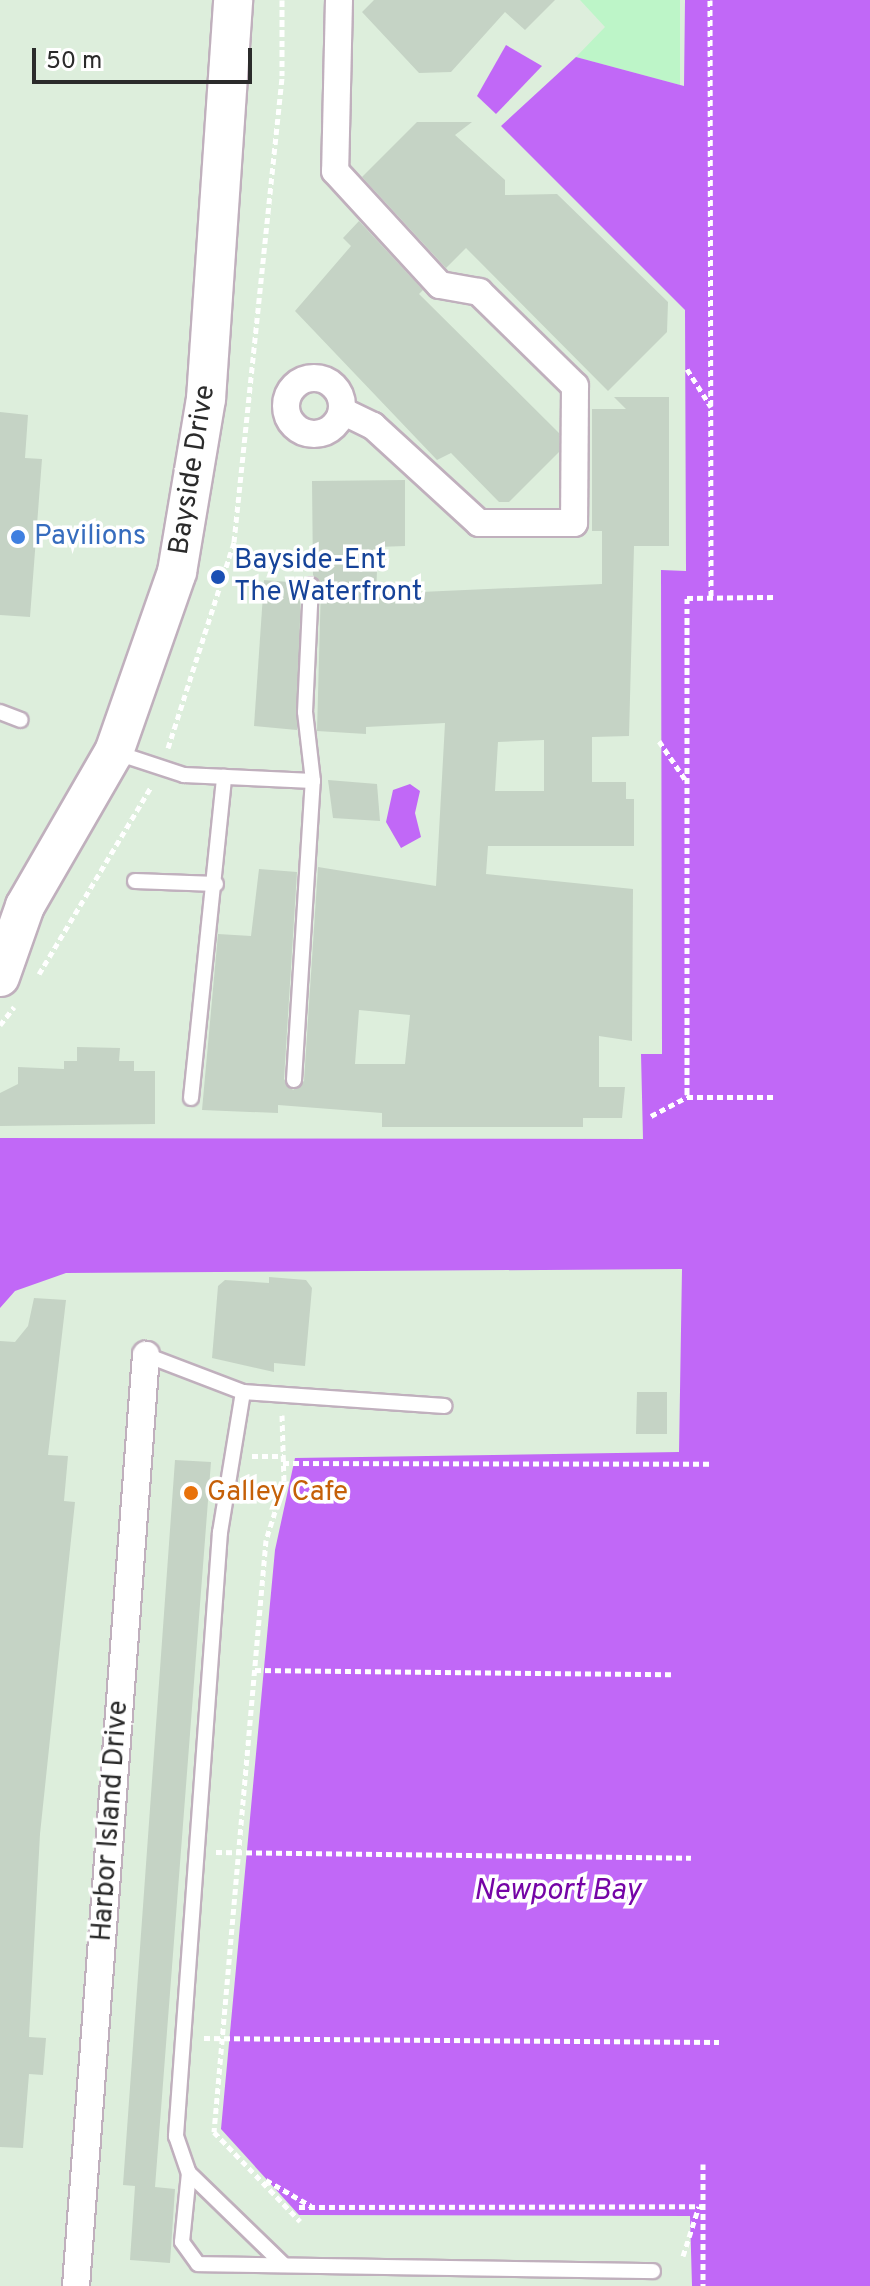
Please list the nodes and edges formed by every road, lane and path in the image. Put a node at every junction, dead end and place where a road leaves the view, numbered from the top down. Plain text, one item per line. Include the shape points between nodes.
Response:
1 (233, 0) edge
2 (339, 0) edge
3 (710, 0) edge
4 (687, 369) dead end
5 (711, 407) junction
6 (342, 411) dead end
7 (311, 585) dead end
8 (773, 597) dead end
9 (711, 598) junction
10 (0, 712) edge
11 (21, 720) dead end
12 (659, 741) dead end
13 (114, 752) junction
14 (224, 777) junction
15 (313, 781) junction
16 (687, 782) junction
17 (135, 881) dead end
18 (216, 884) junction
19 (12, 916) edge
20 (0, 977) edge
21 (294, 1080) dead end
22 (687, 1097) junction
23 (774, 1097) dead end
24 (191, 1098) dead end
25 (651, 1116) dead end
26 (146, 1355) joint
27 (243, 1392) junction
28 (282, 1399) junction
29 (445, 1406) dead end
30 (233, 1457) junction
31 (283, 1460) junction
32 (712, 1464) dead end
33 (255, 1670) junction
34 (671, 1674) dead end
35 (239, 1854) junction
36 (691, 1858) dead end
37 (222, 2039) junction
38 (719, 2042) dead end
39 (703, 2164) dead end
40 (189, 2173) junction
41 (266, 2180) dead end
42 (700, 2206) junction
43 (299, 2207) dead end
44 (313, 2207) junction
45 (300, 2221) dead end
46 (683, 2256) dead end
47 (284, 2265) junction
48 (486, 2269) junction
49 (653, 2271) dead end
50 (76, 2286) edge
51 (486, 2286) edge
52 (703, 2286) edge

1 - 13 main road, Bayside Drive via 196,484 177,572
2 - 6 street via 335,171 440,285 479,292 575,386 574,523 479,523 373,426
3 - 5 path
4 - 5 path
5 - 9 path
7 - 15 lane via 305,712
8 - 9 path
9 - 16 path via 687,598
10 - 11 lane
12 - 16 path
13 - 14 lane via 184,775
13 - 19 main road, Bayside Drive
14 - 15 lane
14 - 18 lane
15 - 21 lane
16 - 22 path
17 - 18 lane
18 - 24 lane
19 - 20 main road, Bayside Drive
22 - 23 path
22 - 25 path
26 - 27 lane
26 - 50 street, Harbor Island Drive
27 - 28 lane
27 - 30 lane
28 - 29 lane
28 - 31 path
30 - 31 path
30 - 40 lane via 220,1532 178,2081 176,2136
31 - 32 path
31 - 33 path via 266,1540
33 - 34 path
33 - 35 path
35 - 36 path
35 - 37 path
37 - 38 path
37 - 45 path via 214,2132
39 - 42 path
40 - 47 lane
40 - 47 lane via 181,2234 192,2261
41 - 44 path
42 - 44 path
42 - 46 path
42 - 52 path
43 - 44 path
47 - 48 lane
48 - 49 lane
48 - 51 lane

